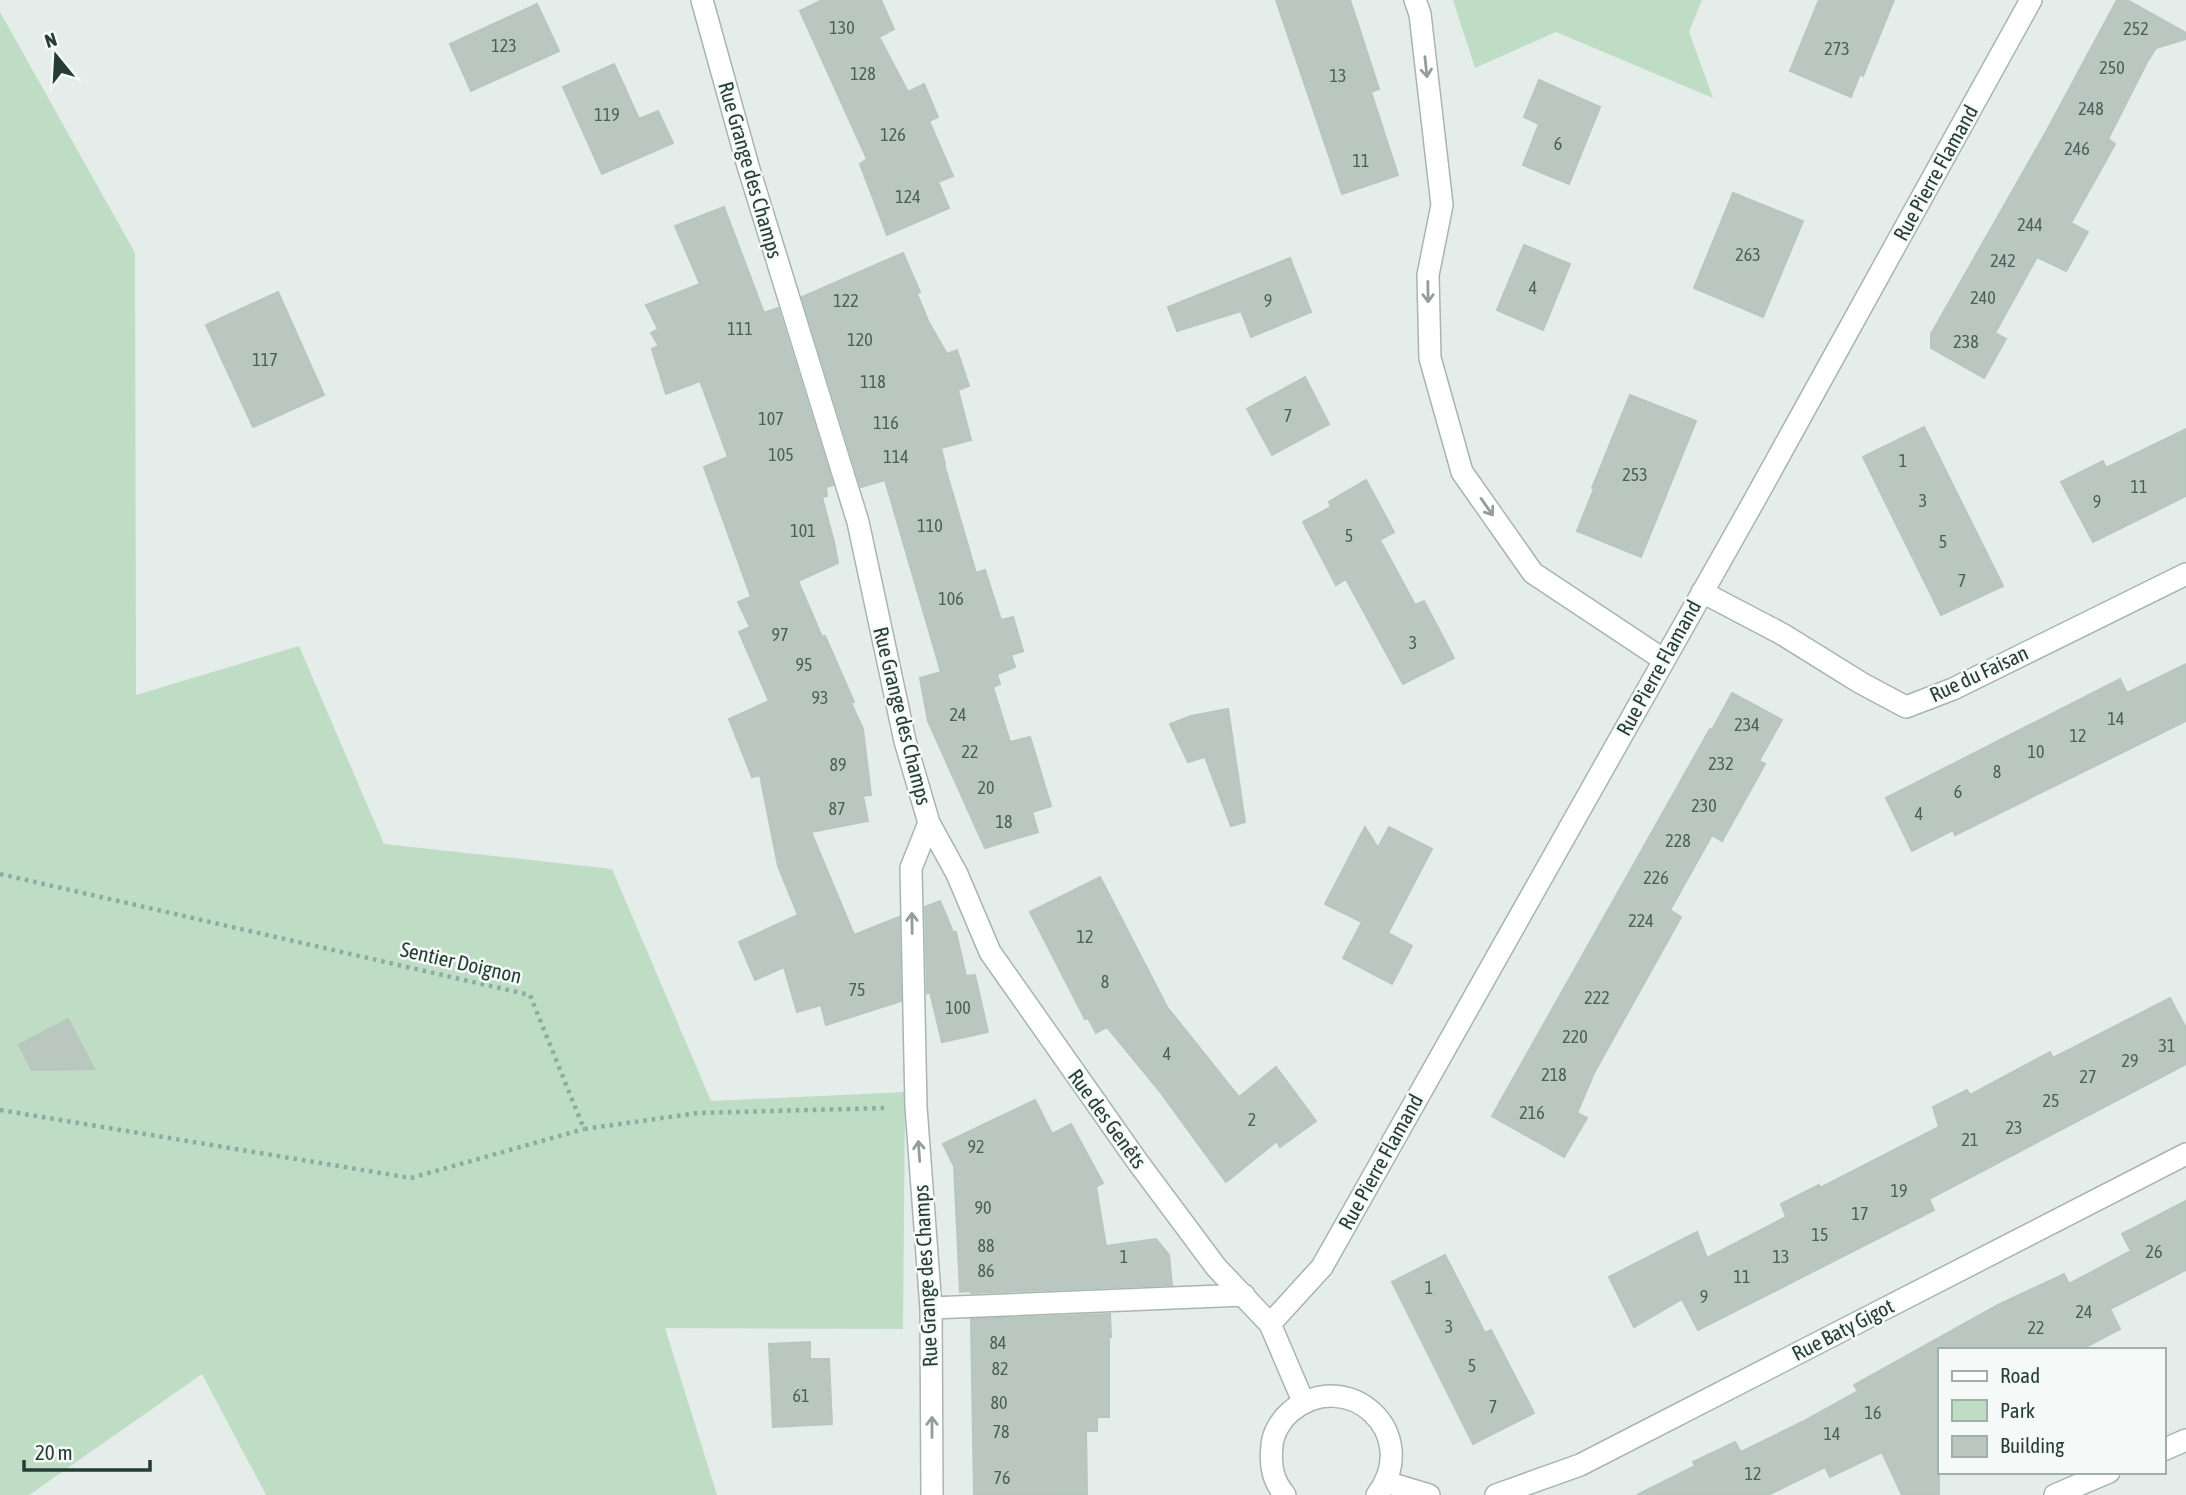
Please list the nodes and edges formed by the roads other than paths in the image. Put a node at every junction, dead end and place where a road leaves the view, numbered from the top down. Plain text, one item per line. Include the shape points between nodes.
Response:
1 (702, 0) edge
2 (1415, 0) edge
3 (2031, 0) edge
4 (2186, 574) edge
5 (1702, 592) junction
6 (1664, 660) junction
7 (929, 823) junction
8 (2186, 1154) edge
9 (1244, 1295) junction
10 (931, 1308) junction
11 (1270, 1324) junction
12 (1303, 1401) junction
13 (2186, 1440) edge
14 (2165, 1449) edge
15 (2104, 1474) edge
16 (1382, 1489) edge
17 (932, 1495) edge
18 (1285, 1495) edge
19 (1429, 1495) edge
20 (1496, 1495) edge
21 (2055, 1495) edge

1 - 7 street, Rue Grange des Champs via 858,523 905,741
2 -> 6 street via 1442,205 1428,275 1430,358 1462,472 1533,573
3 - 5 street, Rue Pierre Flamand
4 - 5 street, Rue du Faisan via 1953,689 1906,707
5 - 6 street, Rue Pierre Flamand
6 - 11 street, Rue Pierre Flamand via 1322,1266
7 - 9 street, Rue des Genêts via 957,874 990,952 1216,1268
10 -> 7 street, Rue Grange des Champs via 916,1107 911,868
8 - 20 street, Rue Baty Gigot via 1580,1465
9 - 10 street
9 - 11 street, Rue des Genêts
17 -> 10 street, Rue Grange des Champs
11 - 12 street, Rue des Genêts
12 - 16 street via 1328,1395 1353,1399 1374,1412 1388,1433 1392,1458
12 - 18 street via 1284,1417 1273,1439 1270,1463
13 - 14 street
15 - 21 street
16 - 19 street

